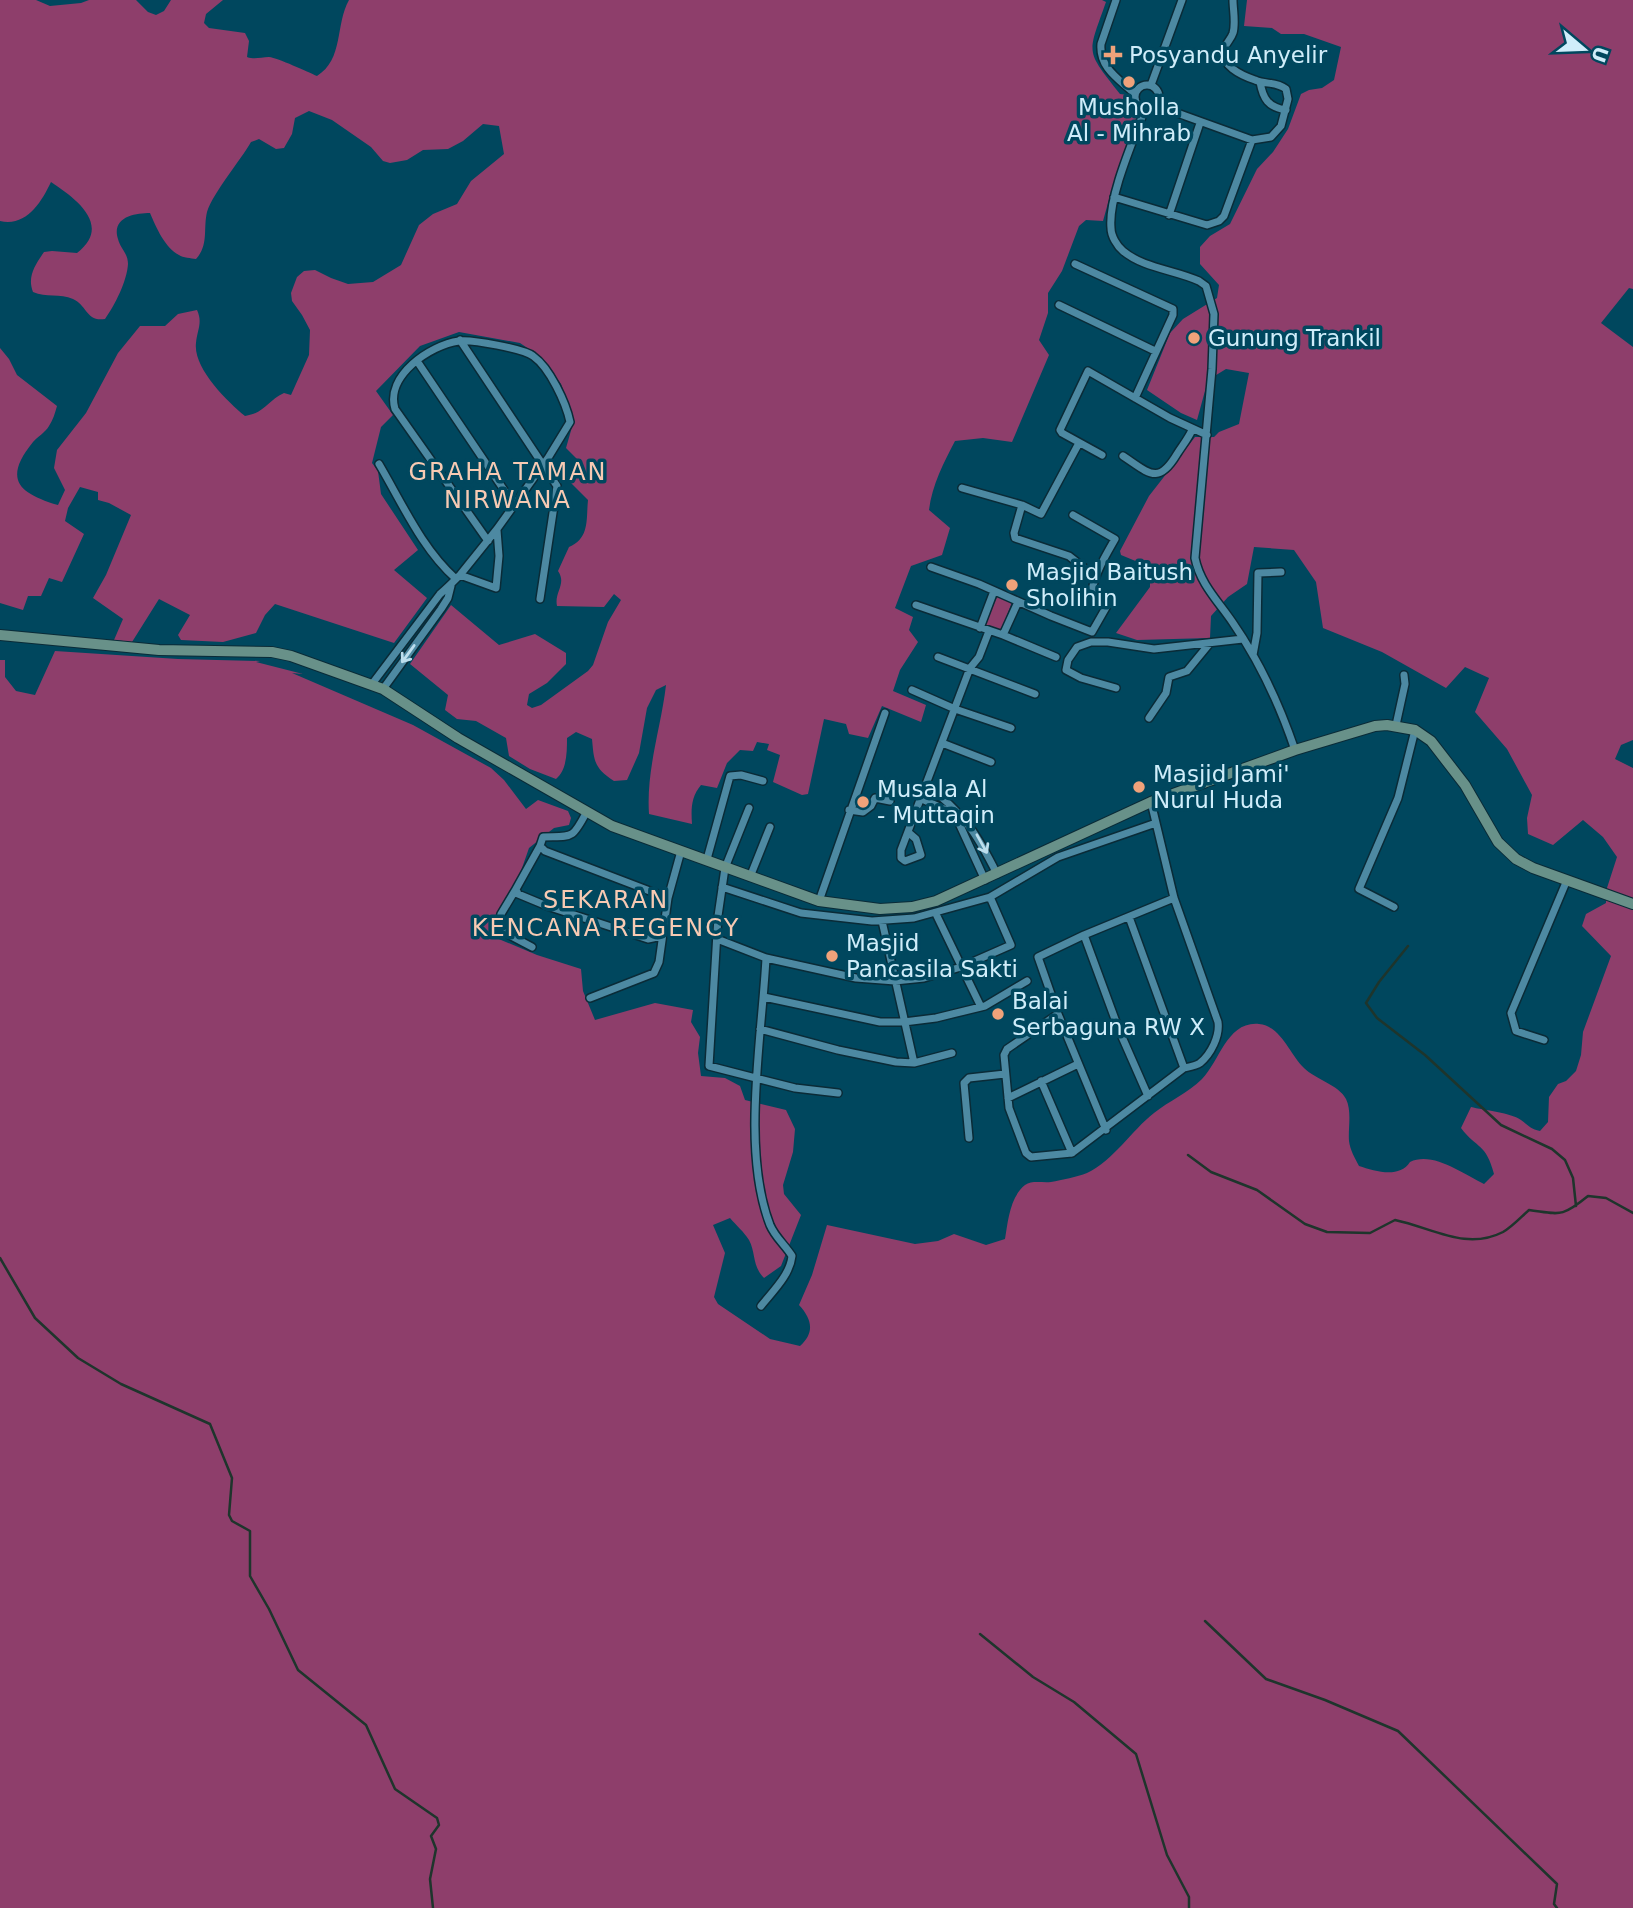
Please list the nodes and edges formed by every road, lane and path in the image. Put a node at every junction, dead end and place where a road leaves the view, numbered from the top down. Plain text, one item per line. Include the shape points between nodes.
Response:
1 (1116, 0) edge
2 (1182, 0) edge
3 (1233, 0) edge
4 (1260, 82) junction
5 (1150, 85) junction
6 (1135, 94) junction
7 (1155, 105) junction
8 (1145, 108) junction
9 (1286, 110) junction
10 (1200, 123) junction
11 (1252, 140) junction
12 (1114, 197) junction
13 (1169, 215) junction
14 (1075, 264) dead end
15 (1059, 305) dead end
16 (460, 340) junction
17 (1155, 351) junction
18 (417, 360) junction
19 (1135, 398) junction
20 (1192, 430) junction
21 (1207, 435) junction
22 (1079, 443) junction
23 (1102, 455) dead end
24 (1123, 456) dead end
25 (379, 464) dead end
26 (542, 467) junction
27 (962, 488) dead end
28 (514, 505) junction
29 (1022, 505) junction
30 (1073, 515) dead end
31 (497, 529) junction
32 (488, 541) junction
33 (931, 567) dead end
34 (1281, 572) dead end
35 (458, 577) junction
36 (1096, 577) junction
37 (451, 586) junction
38 (994, 591) junction
39 (540, 599) dead end
40 (1018, 601) junction
41 (916, 605) dead end
42 (420, 620) junction
43 (429, 625) junction
44 (981, 628) junction
45 (989, 631) junction
46 (0, 635) edge
47 (1003, 635) junction
48 (1243, 639) junction
49 (1210, 643) junction
50 (1253, 655) junction
51 (938, 657) dead end
52 (1056, 657) dead end
53 (970, 668) junction
54 (1404, 675) dead end
55 (372, 684) junction
56 (1116, 688) dead end
57 (383, 689) junction
58 (912, 690) dead end
59 (1035, 694) dead end
60 (955, 709) junction
61 (885, 713) dead end
62 (1149, 718) dead end
63 (1396, 725) junction
64 (1011, 728) dead end
65 (1415, 730) junction
66 (942, 743) junction
67 (1295, 750) junction
68 (991, 762) dead end
69 (762, 781) dead end
70 (926, 785) junction
71 (922, 799) junction
72 (890, 801) dead end
73 (1151, 802) junction
74 (948, 806) junction
75 (749, 808) dead end
76 (849, 810) junction
77 (586, 813) junction
78 (1156, 822) junction
79 (770, 828) dead end
80 (909, 833) dead end
81 (540, 846) junction
82 (681, 851) junction
83 (707, 859) junction
84 (725, 868) junction
85 (998, 874) junction
86 (750, 877) junction
87 (985, 880) junction
88 (1567, 880) junction
89 (722, 887) junction
90 (516, 889) junction
91 (806, 896) junction
92 (990, 897) junction
93 (668, 898) junction
94 (1174, 898) junction
95 (819, 901) junction
96 (1633, 904) edge
97 (1394, 907) dead end
98 (801, 913) junction
99 (913, 913) junction
100 (936, 914) junction
101 (1129, 917) junction
102 (882, 921) junction
103 (1084, 935) junction
104 (663, 936) junction
105 (717, 939) junction
106 (532, 947) dead end
107 (766, 958) junction
108 (961, 967) junction
109 (895, 981) junction
110 (1027, 981) dead end
111 (764, 997) junction
112 (590, 998) dead end
113 (981, 1007) junction
114 (1058, 1014) junction
115 (904, 1022) junction
116 (760, 1030) junction
117 (1544, 1040) dead end
118 (952, 1053) dead end
119 (914, 1063) junction
120 (1078, 1063) junction
121 (1184, 1068) junction
122 (1005, 1074) junction
123 (758, 1078) junction
124 (1041, 1081) junction
125 (838, 1093) dead end
126 (1148, 1096) junction
127 (1008, 1098) junction
128 (1106, 1129) junction
129 (970, 1138) dead end
130 (1072, 1153) junction
131 (761, 1306) dead end

1 - 6 street via 1100,52 1106,68
2 - 5 street
3 - 4 street via 1234,32 1224,48 1225,58 1233,69
4 - 9 street via 1264,100
4 - 9 street via 1286,89
5 - 6 street
5 - 7 street via 1157,90
6 - 8 street via 1139,106
7 - 8 street
7 - 10 street
8 - 12 street
9 - 11 street via 1275,134
10 - 11 street
10 - 13 street
11 - 13 street via 1219,221 1208,225
12 - 13 street
12 - 21 street via 1111,228 1115,242 1139,260 1199,281 1210,295 1214,314
14 - 17 street via 1173,309
15 - 17 street
16 - 18 street
16 - 26 street
16 - 26 street via 510,348 542,365 570,422
17 - 19 street
18 - 28 street
18 - 32 street via 396,383 395,409
19 - 20 street
19 - 22 street via 1088,371 1060,430
20 - 21 street
20 - 24 street via 1163,473 1147,471
21 - 48 street via 1195,558 1206,587
22 - 23 street
22 - 29 street via 1041,513
25 - 35 street via 418,531
26 - 28 street
26 - 39 street via 557,488
27 - 29 street
28 - 31 street
29 - 36 street via 1015,538 1069,556
30 - 36 street via 1115,539
31 - 32 street
31 - 35 street via 496,588
32 - 35 street
33 - 38 street
34 - 50 street via 1258,573
35 - 37 street
36 - 40 street via 1092,590 1108,604 1092,632
37 - 42 street
37 - 43 street
38 - 40 street
38 - 44 street
40 - 47 street
41 - 44 street
42 - 43 street
42 - 55 street
43 -> 57 street
44 - 45 street
45 - 47 street
45 - 53 street
46 - 55 main road via 159,650 272,652
47 - 52 street
48 - 49 street
48 - 50 street
49 - 56 street via 1154,649 1091,642 1077,648 1066,670
49 - 62 street via 1186,671 1169,677 1166,693
50 - 67 street
51 - 53 street
53 - 59 street
53 - 60 street
54 - 63 street
55 - 57 main road
57 - 77 main road
58 - 60 street
60 - 64 street
60 - 66 street
61 - 76 street
63 - 65 main road
63 - 67 main road via 1374,726
65 - 88 main road via 1446,757 1498,842 1524,864
65 - 97 street via 1398,798 1359,889
66 - 68 street
66 - 70 street
67 - 73 main road
69 - 83 street via 730,776
70 - 71 street
70 - 74 street
71 - 74 street
71 - 80 street
72 - 76 street via 875,798 863,812
73 - 78 street
73 - 85 main road
74 -> 85 street via 977,835
74 - 87 street
75 - 84 street
76 - 95 street
77 - 81 street via 575,834 542,837
77 - 82 main road
78 - 92 street via 1058,857
78 - 94 street
79 - 86 street
81 - 90 street
81 - 93 street
82 - 83 main road
82 - 93 street
83 - 84 main road
84 - 86 main road
84 - 89 street
85 - 87 main road
86 - 91 main road
87 - 99 main road
88 - 96 main road
88 - 117 street via 1511,1013 1516,1031
89 - 98 street
89 - 105 street
90 - 104 street via 547,906 648,939
90 - 106 street via 498,929
91 - 95 main road
91 - 98 street
92 - 100 street
92 - 108 street via 1011,945
93 - 104 street
94 - 101 street
94 - 121 street via 1219,1026 1214,1046 1199,1064
95 - 99 main road
98 - 102 street
99 - 100 street
99 - 102 street
100 - 108 street
101 - 103 street
101 - 121 street
102 - 109 street
103 - 114 street via 1038,957
103 - 126 street
104 - 112 street via 654,973
105 - 107 street
105 - 123 street via 709,1066
107 - 109 street via 856,978
107 - 111 street
108 - 109 street
108 - 113 street
109 - 115 street
110 - 113 street
111 - 115 street via 880,1022
111 - 116 street
113 - 115 street
114 - 120 street
114 - 122 street via 1007,1049
115 - 119 street
116 - 119 street via 864,1056
116 - 123 street
118 - 119 street
120 - 124 street
120 - 128 street
121 - 126 street
122 - 127 street
122 - 129 street via 969,1078 964,1083
123 - 125 street
123 - 131 street via 757,1167 770,1224 792,1255 782,1280
124 - 127 street
124 - 130 street
126 - 128 street
127 - 130 street via 1028,1156
128 - 130 street

